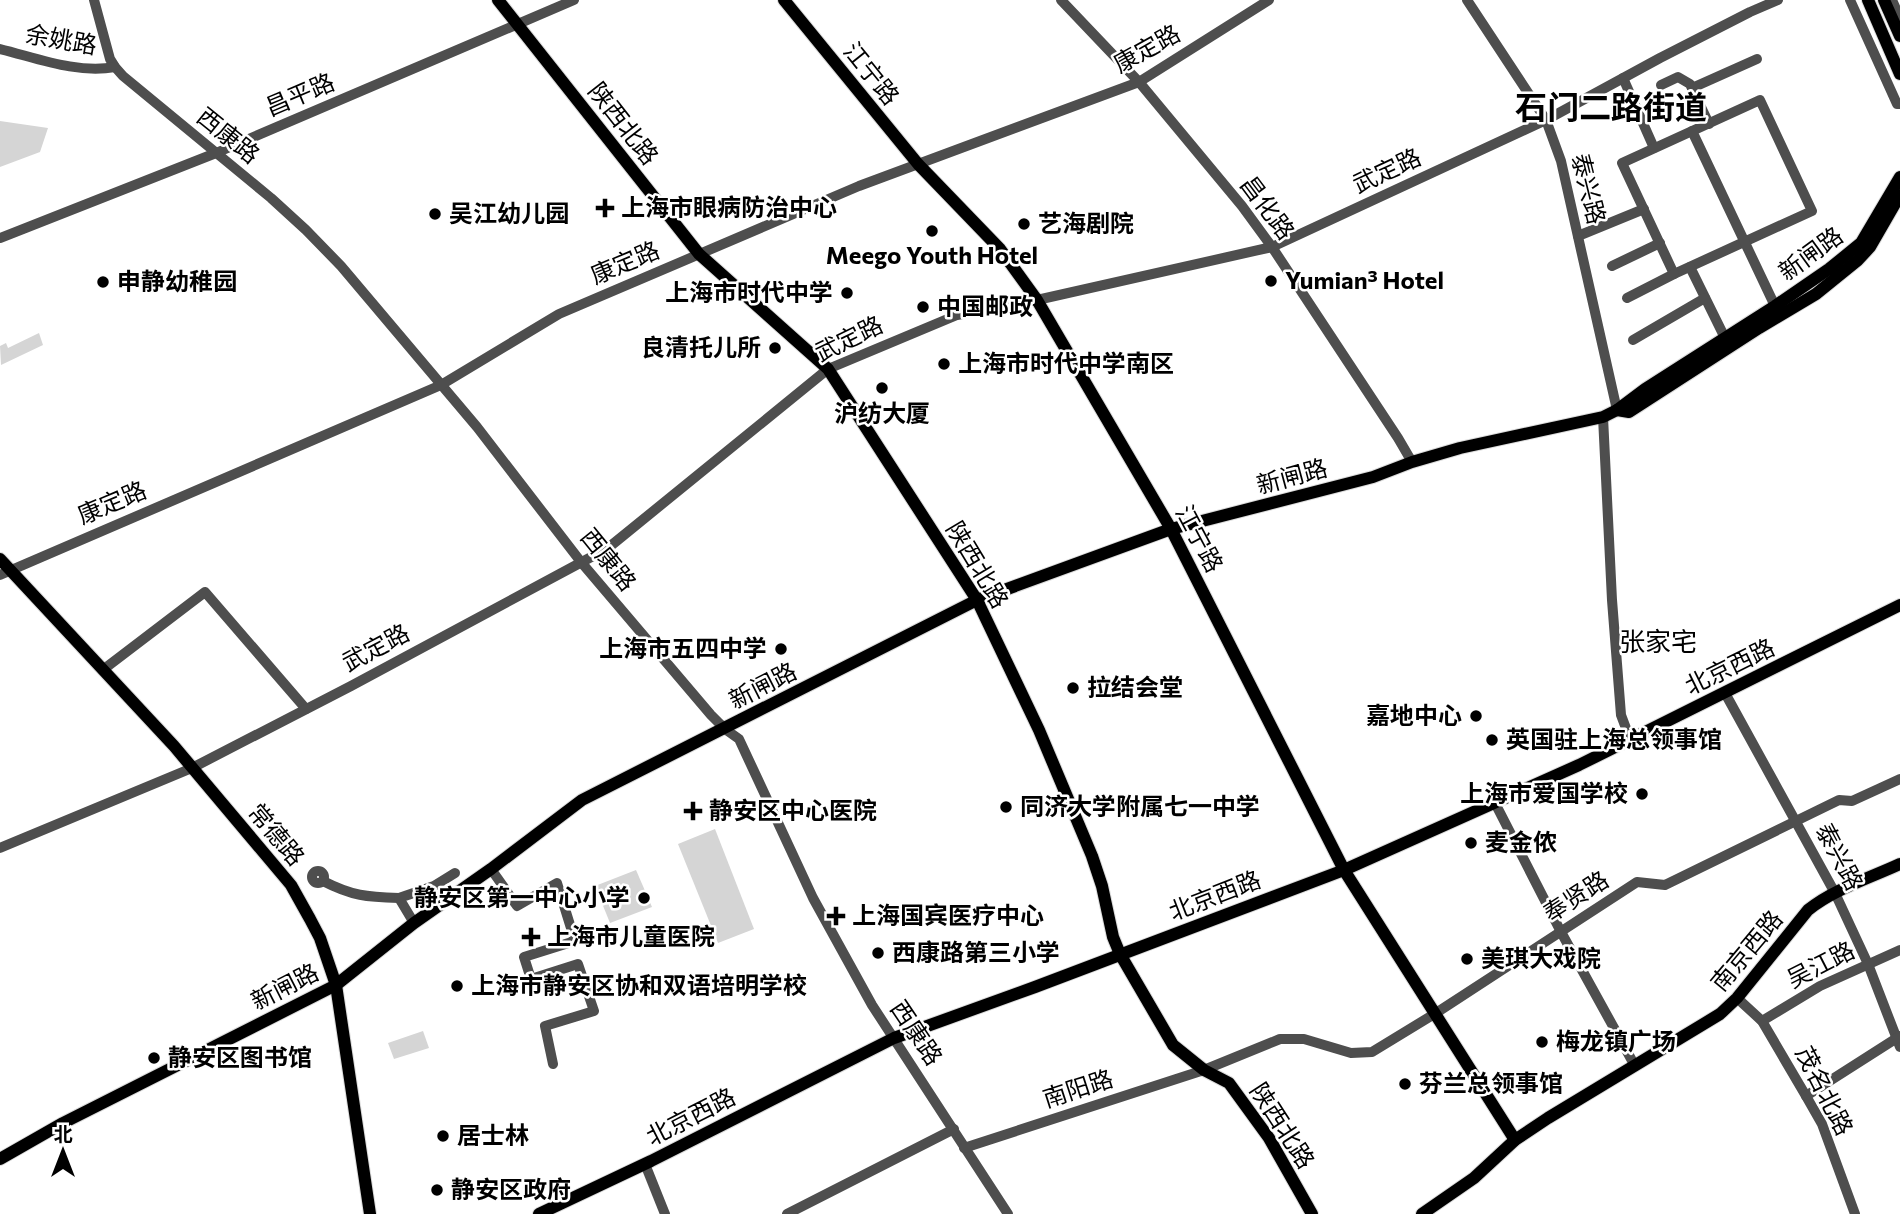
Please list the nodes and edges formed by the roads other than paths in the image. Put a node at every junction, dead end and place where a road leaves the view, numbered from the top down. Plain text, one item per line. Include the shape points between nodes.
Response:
1 (94, 0) edge
2 (498, 0) edge
3 (574, 0) edge
4 (784, 0) edge
5 (1061, 0) edge
6 (1269, 0) edge
7 (1466, 0) edge
8 (1778, 0) edge
9 (1850, 0) edge
10 (1868, 0) edge
11 (1884, 0) edge
12 (1892, 0) edge
13 (1900, 18) edge
14 (517, 26) junction
15 (1900, 36) edge
16 (0, 49) edge
17 (1757, 59) dead end
18 (115, 67) junction
19 (1900, 74) edge
20 (1623, 78) junction
21 (1139, 82) junction
22 (1661, 85) dead end
23 (1692, 88) junction
24 (1900, 104) edge
25 (1546, 120) junction
26 (1709, 124) junction
27 (1692, 131) junction
28 (1654, 148) junction
29 (216, 153) junction
30 (918, 164) junction
31 (1900, 177) edge
32 (1900, 195) edge
33 (1644, 209) junction
34 (1578, 236) junction
35 (0, 238) edge
36 (1744, 242) junction
37 (1660, 243) junction
38 (1272, 247) junction
39 (699, 254) junction
40 (1612, 265) dead end
41 (1690, 267) junction
42 (1674, 274) junction
43 (1627, 298) dead end
44 (1705, 298) junction
45 (1037, 300) junction
46 (1774, 306) junction
47 (1725, 338) junction
48 (1633, 340) dead end
49 (828, 369) junction
50 (441, 385) junction
51 (1617, 410) junction
52 (1603, 417) junction
53 (1412, 462) junction
54 (1171, 529) junction
55 (0, 558) edge
56 (581, 562) junction
57 (5, 572) edge
58 (977, 600) junction
59 (1900, 606) edge
60 (104, 669) dead end
61 (1725, 693) junction
62 (306, 709) junction
63 (725, 729) junction
64 (1630, 739) junction
65 (192, 768) junction
66 (1900, 779) edge
67 (1495, 803) junction
68 (1797, 822) junction
69 (0, 848) edge
70 (1900, 864) edge
71 (491, 869) junction
72 (1345, 870) junction
73 (455, 873) dead end
74 (323, 881) dead end
75 (1835, 893) junction
76 (399, 898) junction
77 (414, 923) junction
78 (1561, 932) junction
79 (1900, 950) edge
80 (1120, 954) junction
81 (1868, 964) junction
82 (336, 985) junction
83 (1737, 998) junction
84 (1436, 1013) junction
85 (1762, 1021) junction
86 (894, 1038) junction
87 (1899, 1041) edge
88 (553, 1064) dead end
89 (1635, 1066) junction
90 (1205, 1070) junction
91 (1807, 1096) junction
92 (954, 1129) junction
93 (1515, 1140) junction
94 (964, 1147) junction
95 (0, 1159) edge
96 (645, 1164) junction
97 (370, 1214) edge
98 (540, 1214) edge
99 (665, 1214) edge
100 (786, 1214) edge
101 (1008, 1214) edge
102 (1312, 1214) edge
103 (1422, 1214) edge
104 (1855, 1214) edge

1 - 18 street, 西康路
2 - 14 main road, 陕西北路
3 - 14 street, 昌平路
4 - 30 main road, 江宁路
5 - 21 street, 昌化路
6 - 21 street, 康定路
7 - 25 street, 泰兴路
8 - 20 street, 武定路
9 - 24 street
10 - 19 main road
11 - 15 main road
12 - 13 street
14 - 29 street, 昌平路
14 - 39 main road, 陕西北路
16 - 18 street, 余姚路 via 84,69
17 - 23 street
18 - 29 street, 西康路
20 - 25 street, 武定路
20 - 28 street
21 - 30 street, 康定路
21 - 38 street, 昌化路
22 - 23 street via 1678,77
23 - 26 street
25 - 34 street, 泰兴路 via 1562,161
25 - 38 street, 武定路
26 - 27 street
26 - 36 street via 1760,100 1812,211
27 - 28 street
27 - 36 street
28 - 33 street via 1622,163
29 - 35 street, 昌平路
29 - 50 street, 西康路 via 306,230
30 - 39 street, 康定路
30 - 45 main road, 江宁路 via 1000,249
31 - 46 main road, 新闸路 via 1861,243
32 - 51 main road, 新闸路 via 1858,260 1816,293 1629,412
33 - 34 street
33 - 37 street
34 - 51 street, 泰兴路
36 - 41 street
36 - 46 street
37 - 40 street
37 - 42 street
38 - 45 street, 武定路
38 - 53 street, 昌化路
39 - 49 main road, 陕西北路
39 - 50 street, 康定路 via 559,314
41 - 42 street
41 - 44 street
42 - 43 street
44 - 47 street
44 - 48 street
45 - 49 street, 武定路 via 948,318
45 - 54 main road, 江宁路
46 - 47 main road, 新闸路
47 - 51 main road, 新闸路
49 - 56 street, 武定路 via 608,548
49 - 58 main road, 陕西北路
50 - 56 street, 西康路
50 - 57 street, 康定路
51 - 52 main road, 新闸路
52 - 53 main road, 新闸路
52 - 64 street via 1621,715
53 - 54 main road, 新闸路 via 1373,477
54 - 58 main road, 新闸路
54 - 72 main road, 江宁路
55 - 57 main road, 常德路
56 - 62 street, 武定路
56 - 63 street, 西康路
57 - 65 main road, 常德路
58 - 63 main road, 新闸路
58 - 80 main road, 陕西北路 via 1092,856
59 - 61 main road, 北京西路
60 - 62 street via 205,592
61 - 64 main road, 北京西路
61 - 68 street, 泰兴路
62 - 65 street, 武定路
63 - 71 main road, 新闸路 via 582,800
63 - 86 street, 西康路 via 739,739 813,898
64 - 67 main road, 北京西路
65 - 69 street, 武定路
65 - 82 main road, 常德路 via 291,885 320,938
66 - 68 street, 奉贤路 via 1852,801 1839,800
67 - 72 main road, 北京西路
67 - 78 street
68 - 75 street, 泰兴路
68 - 78 street, 奉贤路 via 1665,885 1637,882
70 - 75 main road, 南京西路
71 - 77 main road, 新闸路
71 - 88 street via 517,906 557,883 576,941 524,957 531,979 578,964 594,1011 545,1026
72 - 80 main road, 北京西路
72 - 84 main road, 江宁路
73 - 76 street
74 - 76 street via 365,897
75 - 81 street, 泰兴路
75 - 83 main road, 南京西路 via 1808,911
76 - 77 street
77 - 82 main road, 新闸路
78 - 84 street, 奉贤路
78 - 89 street
79 - 81 street, 吴江路
80 - 86 main road, 北京西路
80 - 90 main road, 陕西北路 via 1173,1045
81 - 85 street, 吴江路
81 - 87 street, 泰兴路
82 - 95 main road, 新闸路
82 - 97 main road, 常德路
83 - 85 street, 茂名北路
83 - 89 main road, 南京西路 via 1720,1014
84 - 90 street, 奉贤路 via 1372,1052 1351,1053 1304,1039 1280,1039
84 - 93 main road, 江宁路
85 - 91 street, 茂名北路
86 - 92 street, 西康路
86 - 96 main road, 北京西路
87 - 91 street
89 - 93 main road, 南京西路
90 - 94 street, 南阳路
90 - 102 main road, 陕西北路 via 1228,1083 1276,1149
91 - 104 street, 茂名北路
92 - 94 street, 西康路
92 - 100 street
93 - 103 main road, 南京西路 via 1474,1178
94 - 101 street, 西康路
96 - 98 main road, 北京西路
96 - 99 street

